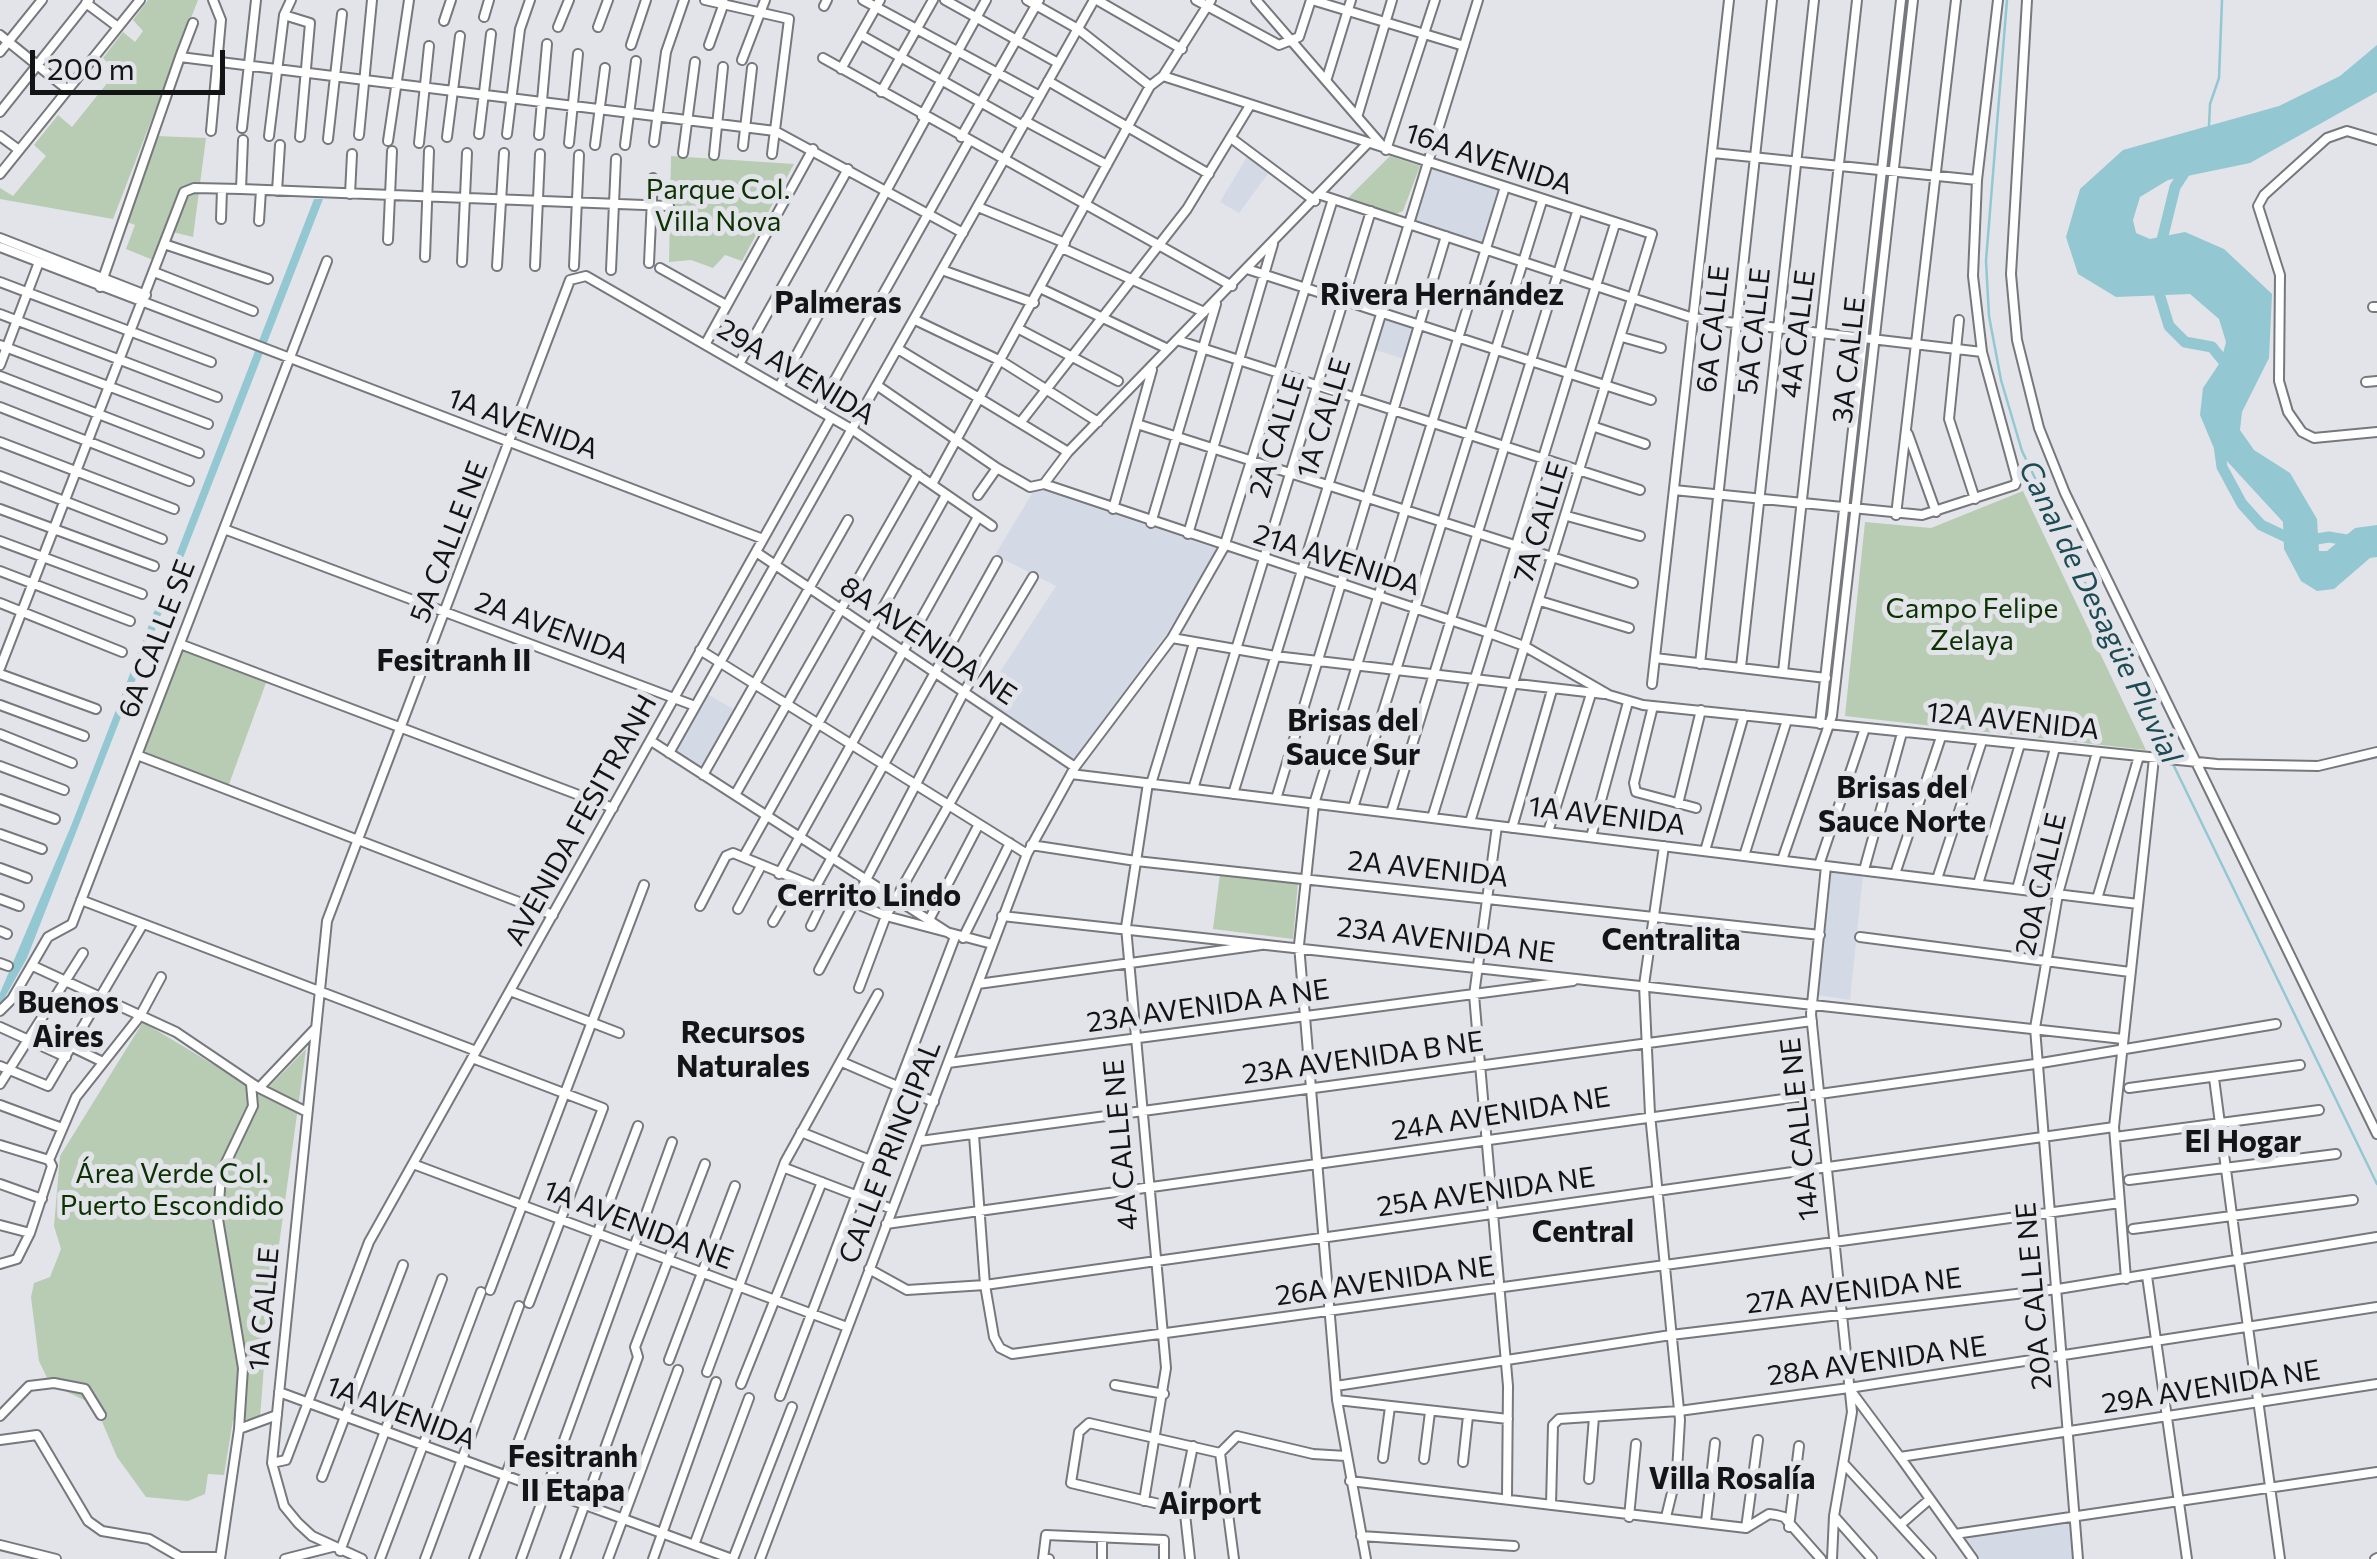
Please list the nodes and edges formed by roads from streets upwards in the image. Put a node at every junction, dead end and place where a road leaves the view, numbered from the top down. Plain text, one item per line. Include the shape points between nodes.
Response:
1 (42, 0) edge
2 (140, 0) edge
3 (213, 0) edge
4 (256, 0) edge
5 (291, 0) edge
6 (372, 0) edge
7 (409, 0) edge
8 (451, 0) edge
9 (490, 0) edge
10 (530, 0) edge
11 (568, 0) edge
12 (608, 0) edge
13 (646, 0) edge
14 (684, 0) edge
15 (705, 0) edge
16 (765, 0) edge
17 (863, 0) edge
18 (932, 0) edge
19 (945, 0) edge
20 (986, 0) edge
21 (1095, 0) edge
22 (1196, 0) edge
23 (1256, 0) edge
24 (1311, 0) edge
25 (1351, 0) edge
26 (1392, 0) edge
27 (1435, 0) edge
28 (1478, 0) edge
29 (1729, 0) edge
30 (1772, 0) edge
31 (1814, 0) edge
32 (1857, 0) edge
33 (1901, 0) edge
34 (1912, 0) edge
35 (1956, 0) edge
36 (1998, 0) edge
37 (2027, 0) edge
38 (86, 1) edge
39 (724, 2) edge
40 (1034, 2) edge
41 (1210, 3) edge
42 (878, 4) edge
43 (1266, 5) edge
44 (1348, 10) junction
45 (761, 13) junction
46 (342, 14) dead end
47 (284, 16) junction
48 (484, 17) dead end
49 (976, 18) junction
50 (444, 21) dead end
51 (193, 22) dead end
52 (1386, 22) junction
53 (558, 27) dead end
54 (598, 27) dead end
55 (118, 28) junction
56 (1078, 28) junction
57 (916, 30) junction
58 (491, 34) dead end
59 (860, 34) junction
60 (1425, 34) junction
61 (0, 35) edge
62 (460, 36) dead end
63 (1016, 40) junction
64 (8, 42) junction
65 (1294, 42) junction
66 (548, 44) dead end
67 (430, 46) dead end
68 (631, 46) dead end
69 (709, 46) dead end
70 (1464, 46) junction
71 (1182, 48) junction
72 (0, 52) edge
73 (957, 52) junction
74 (578, 54) dead end
75 (180, 57) junction
76 (900, 57) junction
77 (823, 58) dead end
78 (742, 60) dead end
79 (636, 61) dead end
80 (695, 62) dead end
81 (218, 63) junction
82 (1058, 63) junction
83 (37, 64) junction
84 (248, 67) junction
85 (723, 67) dead end
86 (605, 68) dead end
87 (752, 68) dead end
88 (842, 69) junction
89 (278, 70) junction
90 (305, 73) junction
91 (998, 74) junction
92 (335, 76) junction
93 (1162, 76) junction
94 (1327, 78) junction
95 (364, 80) junction
96 (942, 80) junction
97 (1048, 81) junction
98 (394, 84) junction
99 (1150, 86) junction
100 (424, 87) junction
101 (68, 90) junction
102 (454, 90) junction
103 (880, 92) junction
104 (482, 94) junction
105 (1040, 96) junction
106 (512, 98) junction
107 (542, 102) junction
108 (981, 102) junction
109 (570, 106) junction
110 (1249, 106) junction
111 (598, 109) junction
112 (0, 112) edge
113 (628, 113) junction
114 (1358, 114) junction
115 (658, 116) junction
116 (924, 117) junction
117 (687, 120) junction
118 (716, 124) junction
119 (1024, 124) junction
120 (1129, 126) junction
121 (745, 127) junction
122 (242, 128) dead end
123 (211, 131) dead end
124 (774, 131) junction
125 (479, 134) dead end
126 (508, 134) dead end
127 (359, 135) dead end
128 (0, 136) edge
129 (270, 136) dead end
130 (539, 136) dead end
131 (300, 137) dead end
132 (448, 137) dead end
133 (1231, 138) junction
134 (328, 139) dead end
135 (965, 139) junction
136 (243, 140) dead end
137 (2377, 140) edge
138 (654, 142) dead end
139 (419, 143) dead end
140 (569, 143) dead end
141 (280, 144) dead end
142 (1368, 144) junction
143 (595, 145) dead end
144 (625, 145) dead end
145 (743, 146) dead end
146 (812, 149) junction
147 (19, 150) junction
148 (1386, 150) junction
149 (428, 151) dead end
150 (504, 152) dead end
151 (1713, 152) junction
152 (467, 153) dead end
153 (352, 154) dead end
154 (540, 154) dead end
155 (579, 154) dead end
156 (683, 154) dead end
157 (772, 154) dead end
158 (714, 155) dead end
159 (1755, 156) junction
160 (616, 158) dead end
161 (1004, 160) junction
162 (1796, 161) junction
163 (1107, 164) junction
164 (1425, 164) junction
165 (1840, 166) junction
166 (848, 168) junction
167 (1882, 170) junction
168 (1893, 171) junction
169 (0, 174) edge
170 (1209, 174) junction
171 (1935, 175) junction
172 (653, 178) dead end
173 (1977, 180) junction
174 (222, 189) junction
175 (241, 189) junction
176 (261, 190) junction
177 (1504, 190) junction
178 (277, 191) junction
179 (889, 191) junction
180 (350, 194) junction
181 (390, 196) junction
182 (426, 197) junction
183 (1318, 198) junction
184 (465, 199) junction
185 (1332, 199) junction
186 (501, 200) junction
187 (537, 202) junction
188 (1542, 202) junction
189 (576, 203) junction
190 (615, 205) junction
191 (1086, 205) junction
192 (652, 206) junction
193 (669, 206) dead end
194 (978, 207) junction
195 (1371, 211) junction
196 (1578, 212) junction
197 (928, 213) junction
198 (222, 218) dead end
199 (260, 221) dead end
200 (1406, 223) junction
201 (1615, 224) junction
202 (963, 233) junction
203 (1652, 234) joint
204 (1446, 236) junction
205 (0, 238) edge
206 (388, 240) dead end
207 (1274, 240) junction
208 (164, 244) junction
209 (1064, 246) junction
210 (1160, 246) junction
211 (0, 247) edge
212 (1485, 249) junction
213 (425, 257) dead end
214 (327, 260) dead end
215 (39, 262) junction
216 (462, 262) dead end
217 (1523, 262) junction
218 (649, 264) dead end
219 (497, 266) dead end
220 (535, 266) dead end
221 (574, 266) dead end
222 (660, 268) dead end
223 (610, 270) dead end
224 (942, 270) junction
225 (1247, 270) junction
226 (154, 272) junction
227 (1558, 274) junction
228 (1264, 275) junction
229 (268, 279) dead end
230 (570, 280) joint
231 (1131, 280) junction
232 (0, 282) edge
233 (102, 282) junction
234 (1232, 286) junction
235 (1596, 286) junction
236 (1305, 287) junction
237 (1042, 289) junction
238 (28, 292) junction
239 (1633, 298) junction
240 (1343, 299) junction
241 (146, 300) junction
242 (1217, 300) junction
243 (1034, 303) junction
244 (726, 304) junction
245 (1380, 310) junction
246 (253, 311) dead end
247 (1204, 312) junction
248 (0, 314) edge
249 (1101, 318) junction
250 (1693, 318) junction
251 (17, 320) junction
252 (915, 320) junction
253 (1959, 320) dead end
254 (1420, 324) junction
255 (1736, 325) junction
256 (1019, 328) junction
257 (1777, 330) junction
258 (130, 332) junction
259 (1820, 335) junction
260 (1457, 336) junction
261 (1622, 337) junction
262 (1177, 340) junction
263 (1862, 340) junction
264 (1874, 340) junction
265 (706, 344) junction
266 (1916, 345) junction
267 (4, 347) edge
268 (1662, 348) dead end
269 (898, 349) junction
270 (1203, 349) junction
271 (1496, 349) junction
272 (1956, 349) junction
273 (1168, 350) junction
274 (1982, 352) junction
275 (1072, 356) junction
276 (290, 358) junction
277 (120, 360) junction
278 (1532, 360) junction
279 (1001, 361) junction
280 (211, 362) dead end
281 (1239, 362) junction
282 (739, 364) junction
283 (0, 365) edge
284 (1153, 366) junction
285 (1569, 373) junction
286 (1278, 374) junction
287 (0, 376) edge
288 (1118, 381) dead end
289 (2366, 382) dead end
290 (2377, 382) edge
291 (110, 386) junction
292 (878, 386) junction
293 (1316, 386) junction
294 (1607, 386) junction
295 (779, 388) junction
296 (1045, 390) junction
297 (216, 397) dead end
298 (982, 398) junction
299 (1354, 399) junction
300 (1652, 400) dead end
301 (0, 407) edge
302 (818, 410) junction
303 (1394, 412) junction
304 (100, 414) junction
305 (831, 418) junction
306 (1020, 422) junction
307 (1098, 422) junction
308 (1430, 423) junction
309 (208, 424) dead end
310 (1137, 424) junction
311 (1595, 428) junction
312 (853, 430) junction
313 (1907, 430) junction
314 (2377, 432) edge
315 (1469, 436) junction
316 (1177, 437) junction
317 (958, 440) junction
318 (0, 442) edge
319 (89, 442) junction
320 (510, 444) junction
321 (1645, 444) dead end
322 (1505, 447) junction
323 (1213, 449) junction
324 (1068, 452) junction
325 (199, 453) dead end
326 (1544, 460) junction
327 (1251, 461) junction
328 (997, 468) junction
329 (1581, 471) junction
330 (78, 472) junction
331 (1289, 473) junction
332 (918, 474) junction
333 (0, 476) edge
334 (189, 481) dead end
335 (932, 484) junction
336 (1044, 484) junction
337 (1327, 486) junction
338 (1640, 490) dead end
339 (1674, 490) junction
340 (1718, 494) junction
341 (946, 495) junction
342 (978, 495) dead end
343 (1366, 498) junction
344 (1759, 498) junction
345 (1975, 499) junction
346 (64, 500) junction
347 (1801, 503) junction
348 (1845, 508) junction
349 (0, 509) edge
350 (174, 509) dead end
351 (1113, 509) junction
352 (1403, 510) junction
353 (1856, 510) junction
354 (1936, 512) junction
355 (1896, 515) junction
356 (1567, 516) junction
357 (978, 518) junction
358 (848, 520) dead end
359 (1442, 522) junction
360 (1152, 523) junction
361 (992, 526) dead end
362 (52, 529) junction
363 (224, 530) junction
364 (1188, 534) junction
365 (1478, 534) junction
366 (1640, 536) dead end
367 (162, 539) dead end
368 (0, 540) edge
369 (763, 540) junction
370 (1516, 546) junction
371 (1224, 547) junction
372 (756, 552) junction
373 (42, 556) junction
374 (1554, 558) junction
375 (1262, 560) junction
376 (997, 562) dead end
377 (154, 566) dead end
378 (776, 566) junction
379 (0, 571) edge
380 (1301, 572) junction
381 (1034, 577) dead end
382 (31, 583) junction
383 (1338, 584) junction
384 (1633, 584) dead end
385 (809, 588) junction
386 (142, 594) dead end
387 (1377, 597) junction
388 (1540, 601) junction
389 (0, 603) edge
390 (838, 608) junction
391 (1414, 608) junction
392 (23, 612) junction
393 (446, 613) junction
394 (1451, 620) junction
395 (130, 621) dead end
396 (1628, 628) dead end
397 (871, 630) junction
398 (1489, 633) junction
399 (1172, 638) junction
400 (1194, 643) junction
401 (180, 644) junction
402 (1524, 646) junction
403 (700, 650) junction
404 (903, 651) junction
405 (1234, 651) junction
406 (122, 652) dead end
407 (1275, 656) junction
408 (1655, 658) junction
409 (1315, 660) junction
410 (720, 663) junction
411 (1700, 664) junction
412 (1356, 665) junction
413 (1741, 667) junction
414 (1395, 670) junction
415 (0, 671) edge
416 (935, 672) junction
417 (1783, 672) junction
418 (1434, 676) junction
419 (1826, 678) junction
420 (1474, 681) junction
421 (754, 684) junction
422 (1652, 684) dead end
423 (1513, 686) junction
424 (1552, 690) junction
425 (964, 692) junction
426 (1591, 694) junction
427 (1609, 695) junction
428 (674, 698) junction
429 (1628, 702) junction
430 (786, 704) junction
431 (0, 705) edge
432 (696, 706) junction
433 (1653, 706) junction
434 (96, 709) dead end
435 (1701, 710) junction
436 (1744, 715) junction
437 (999, 716) junction
438 (1788, 720) junction
439 (819, 724) junction
440 (1824, 724) junction
441 (401, 728) junction
442 (1864, 728) junction
443 (1902, 733) junction
444 (0, 734) edge
445 (84, 736) dead end
446 (1941, 737) junction
447 (651, 741) junction
448 (1982, 741) junction
449 (850, 744) junction
450 (2020, 744) junction
451 (2055, 748) junction
452 (669, 752) junction
453 (2097, 752) junction
454 (2377, 752) edge
455 (137, 754) junction
456 (2139, 756) junction
457 (2154, 758) junction
458 (2194, 761) junction
459 (72, 763) dead end
460 (883, 764) junction
461 (0, 766) edge
462 (1073, 770) junction
463 (703, 774) junction
464 (915, 784) junction
465 (1149, 784) junction
466 (1193, 789) junction
467 (64, 790) dead end
468 (1233, 794) junction
469 (735, 795) junction
470 (1276, 799) junction
471 (0, 800) edge
472 (948, 804) junction
473 (1314, 804) junction
474 (1678, 804) junction
475 (613, 808) junction
476 (1352, 808) junction
477 (1696, 808) dead end
478 (1391, 813) junction
479 (767, 816) junction
480 (1432, 818) junction
481 (55, 820) dead end
482 (1470, 822) junction
483 (979, 824) junction
484 (1497, 826) junction
485 (1512, 828) junction
486 (1548, 832) junction
487 (0, 834) edge
488 (800, 837) junction
489 (1591, 837) junction
490 (357, 840) junction
491 (1010, 843) junction
492 (1664, 846) junction
493 (42, 849) dead end
494 (1029, 850) junction
495 (1705, 851) junction
496 (744, 856) junction
497 (1744, 856) junction
498 (831, 857) junction
499 (1782, 860) junction
500 (1136, 861) junction
501 (1822, 865) junction
502 (761, 866) junction
503 (0, 868) edge
504 (1864, 870) junction
505 (778, 874) junction
506 (1896, 874) junction
507 (27, 878) dead end
508 (864, 878) junction
509 (1306, 878) junction
510 (1937, 879) junction
511 (797, 881) junction
512 (1978, 884) junction
513 (644, 885) dead end
514 (815, 888) junction
515 (2017, 889) junction
516 (827, 892) junction
517 (2058, 894) junction
518 (1487, 898) junction
519 (0, 899) edge
520 (896, 899) junction
521 (2097, 899) junction
522 (81, 900) junction
523 (851, 902) junction
524 (2138, 904) junction
525 (18, 906) dead end
526 (700, 906) dead end
527 (738, 909) dead end
528 (553, 915) junction
529 (886, 916) junction
530 (1002, 916) junction
531 (1654, 918) junction
532 (929, 920) junction
533 (773, 922) dead end
534 (142, 924) junction
535 (812, 926) dead end
536 (1126, 927) junction
537 (1820, 934) junction
538 (959, 937) junction
539 (1860, 937) dead end
540 (992, 944) junction
541 (1272, 944) junction
542 (1298, 945) junction
543 (82, 952) dead end
544 (1129, 964) junction
545 (2044, 964) junction
546 (33, 966) junction
547 (1477, 966) junction
548 (820, 970) dead end
549 (2130, 972) junction
550 (161, 977) dead end
551 (1587, 979) junction
552 (66, 982) junction
553 (978, 984) junction
554 (1644, 985) junction
555 (859, 988) dead end
556 (319, 991) junction
557 (510, 991) junction
558 (878, 994) dead end
559 (1474, 995) junction
560 (102, 998) junction
561 (1812, 1002) junction
562 (0, 1011) edge
563 (1304, 1013) junction
564 (140, 1016) junction
565 (1812, 1020) junction
566 (592, 1023) junction
567 (2276, 1024) dead end
568 (0, 1027) edge
569 (2034, 1028) junction
570 (315, 1029) junction
571 (619, 1033) dead end
572 (1134, 1040) junction
573 (26, 1041) junction
574 (1644, 1041) junction
575 (2123, 1042) junction
576 (72, 1047) junction
577 (474, 1054) junction
578 (66, 1057) junction
579 (103, 1062) junction
580 (842, 1062) junction
581 (948, 1063) junction
582 (1478, 1064) junction
583 (2036, 1064) junction
584 (2300, 1064) dead end
585 (4, 1068) edge
586 (2214, 1078) junction
587 (0, 1084) edge
588 (255, 1086) junction
589 (898, 1087) junction
590 (1310, 1088) junction
591 (2128, 1088) dead end
592 (1818, 1091) junction
593 (566, 1094) junction
594 (934, 1102) junction
595 (0, 1105) edge
596 (2318, 1110) dead end
597 (307, 1112) junction
598 (1142, 1113) junction
599 (1650, 1114) junction
600 (2220, 1123) junction
601 (638, 1126) dead end
602 (62, 1128) junction
603 (800, 1132) junction
604 (2115, 1132) junction
605 (2377, 1134) edge
606 (974, 1136) junction
607 (2042, 1139) junction
608 (1484, 1140) junction
609 (672, 1142) dead end
610 (920, 1142) junction
611 (0, 1144) edge
612 (2336, 1154) dead end
613 (49, 1160) junction
614 (870, 1160) junction
615 (413, 1164) junction
616 (705, 1164) dead end
617 (1316, 1164) junction
618 (1825, 1167) junction
619 (785, 1168) junction
620 (2226, 1168) junction
621 (2129, 1180) dead end
622 (822, 1182) junction
623 (0, 1184) edge
624 (735, 1186) dead end
625 (1148, 1186) junction
626 (1660, 1188) junction
627 (856, 1195) junction
628 (42, 1199) junction
629 (2352, 1200) dead end
630 (2120, 1202) junction
631 (524, 1206) junction
632 (892, 1209) junction
633 (980, 1210) junction
634 (2050, 1212) junction
635 (1490, 1215) junction
636 (2232, 1215) junction
637 (562, 1220) junction
638 (886, 1224) junction
639 (0, 1226) edge
640 (2133, 1229) dead end
641 (30, 1234) junction
642 (597, 1234) junction
643 (2377, 1237) edge
644 (1322, 1238) junction
645 (1833, 1240) junction
646 (633, 1247) junction
647 (2238, 1258) junction
648 (669, 1260) junction
649 (1155, 1262) junction
650 (0, 1264) edge
651 (1666, 1264) junction
652 (403, 1265) dead end
653 (869, 1269) junction
654 (702, 1272) junction
655 (2147, 1276) junction
656 (442, 1279) dead end
657 (2126, 1279) junction
658 (985, 1285) junction
659 (741, 1288) junction
660 (1499, 1289) junction
661 (2058, 1289) junction
662 (775, 1300) junction
663 (2377, 1307) edge
664 (1330, 1312) junction
665 (811, 1314) junction
666 (1840, 1316) junction
667 (847, 1327) junction
668 (2250, 1329) junction
669 (1163, 1334) junction
670 (1670, 1335) junction
671 (2157, 1342) junction
672 (2062, 1357) junction
673 (669, 1360) dead end
674 (1506, 1363) junction
675 (678, 1370) dead end
676 (706, 1372) dead end
677 (716, 1382) dead end
678 (741, 1384) dead end
679 (2377, 1384) edge
680 (1115, 1385) dead end
681 (1336, 1386) junction
682 (1848, 1388) junction
683 (279, 1392) junction
684 (1164, 1394) junction
685 (780, 1396) dead end
686 (748, 1398) dead end
687 (1338, 1400) junction
688 (309, 1402) junction
689 (2260, 1404) junction
690 (792, 1407) dead end
691 (1390, 1407) junction
692 (1678, 1411) junction
693 (1430, 1412) junction
694 (0, 1415) edge
695 (277, 1415) junction
696 (101, 1416) dead end
697 (344, 1416) junction
698 (1468, 1416) junction
699 (1594, 1417) junction
700 (1508, 1419) junction
701 (2167, 1419) junction
702 (239, 1429) junction
703 (384, 1431) junction
704 (2068, 1432) junction
705 (1157, 1439) junction
706 (0, 1440) edge
707 (1758, 1440) dead end
708 (1715, 1443) dead end
709 (1636, 1444) dead end
710 (422, 1445) junction
711 (1193, 1446) junction
712 (1798, 1446) dead end
713 (1220, 1453) junction
714 (1346, 1456) junction
715 (1900, 1457) junction
716 (1383, 1458) dead end
717 (1424, 1459) dead end
718 (462, 1460) junction
719 (1463, 1462) dead end
720 (272, 1463) junction
721 (1845, 1465) junction
722 (2377, 1472) edge
723 (505, 1476) junction
724 (322, 1477) dead end
725 (1590, 1479) dead end
726 (1350, 1481) junction
727 (2272, 1490) junction
728 (546, 1491) junction
729 (1507, 1497) junction
730 (1930, 1499) junction
731 (1144, 1501) junction
732 (2179, 1503) junction
733 (1551, 1505) junction
734 (584, 1506) junction
735 (1180, 1510) junction
736 (1834, 1516) junction
737 (2074, 1516) junction
738 (1629, 1517) junction
739 (1666, 1518) junction
740 (622, 1520) junction
741 (1706, 1522) junction
742 (1900, 1525) junction
743 (1790, 1527) junction
744 (1746, 1528) junction
745 (662, 1534) junction
746 (1955, 1534) junction
747 (1361, 1536) junction
748 (1102, 1538) junction
749 (0, 1546) edge
750 (694, 1546) junction
751 (1514, 1546) dead end
752 (336, 1552) edge
753 (178, 1558) edge
754 (220, 1558) edge
755 (56, 1559) edge
756 (285, 1559) edge
757 (362, 1559) edge
758 (380, 1559) edge
759 (424, 1559) edge
760 (474, 1559) edge
761 (521, 1559) edge
762 (565, 1559) edge
763 (608, 1559) edge
764 (654, 1559) edge
765 (732, 1559) edge
766 (760, 1559) edge
767 (1049, 1559) edge
768 (1102, 1559) edge
769 (1164, 1559) edge
770 (1190, 1559) edge
771 (1234, 1559) edge
772 (1366, 1559) edge
773 (1822, 1559) edge
774 (1832, 1559) edge
775 (1872, 1559) edge
776 (1931, 1559) edge
777 (1973, 1559) edge
778 (2078, 1559) edge
779 (2187, 1559) edge
780 (2280, 1559) edge

1 - 64 street
2 - 55 street
3 - 81 street via 221,20
4 - 84 street
5 - 47 street
6 - 95 street
7 - 98 street
8 - 50 street
9 - 48 street
10 - 106 street
11 - 53 street
12 - 54 street
13 - 68 street
14 - 115 street via 666,52
15 - 39 street
16 - 45 street
17 - 42 street
18 - 57 street
19 - 49 street
20 - 49 street
21 - 56 street
21 - 71 street
22 - 41 street
23 - 43 street, 16A AVENIDA
24 - 44 street
24 - 65 street
25 - 44 street
26 - 52 street
27 - 60 street
28 - 70 street, 1A CALLE
29 - 151 street
30 - 159 street, 6A CALLE
31 - 162 street, 5A CALLE
32 - 165 street, 4A CALLE
33 - 167 street, 3A CALLE
34 - 168 street, 3A CALLE
35 - 171 street
36 - 173 street
37 - 458 street via 2011,274 2017,340 2064,493
38 - 55 street
38 - 83 street
39 - 45 street
39 - 69 street
40 - 56 street
40 - 63 street
41 - 65 street via 1279,46
41 - 71 street
42 - 57 street
42 - 59 street
43 - 65 street, 16A AVENIDA
44 - 52 street
44 - 94 street
45 - 78 street
45 - 124 street via 794,20
46 - 92 street
47 - 89 street
47 - 90 street via 310,23
49 - 63 street
49 - 73 street
51 - 75 street
52 - 60 street
52 - 114 street
55 - 101 street
56 - 82 street
56 - 99 street
57 - 73 street
57 - 76 street
58 - 104 street
59 - 76 street
59 - 88 street
60 - 70 street
60 - 148 street
61 - 64 street
62 - 102 street
63 - 82 street
63 - 91 street
64 - 72 street
64 - 83 street
65 - 94 street, 16A AVENIDA
66 - 107 street
67 - 100 street
70 - 164 street, 1A CALLE
71 - 93 street
73 - 91 street
73 - 96 street
74 - 109 street
75 - 81 street
75 - 233 street
76 - 96 street
76 - 103 street
77 - 88 street
79 - 113 street
80 - 117 street
81 - 84 street
81 - 123 street
82 - 97 street
83 - 101 street
83 - 112 street
84 - 89 street
84 - 122 street
85 - 118 street
86 - 111 street
87 - 121 street
88 - 103 street
89 - 90 street
89 - 129 street
90 - 92 street
90 - 131 street
91 - 105 street
91 - 108 street
92 - 95 street
92 - 134 street
93 - 99 street
93 - 110 street
94 - 114 street, 16A AVENIDA
95 - 98 street
95 - 127 street
96 - 108 street
96 - 116 street
97 - 105 street
97 - 120 street
98 - 100 street
98 - 181 street
99 - 120 street
100 - 102 street
100 - 139 street
101 - 147 street
102 - 104 street
102 - 132 street
103 - 116 street
104 - 106 street
104 - 125 street
105 - 119 street
106 - 107 street
106 - 126 street
107 - 109 street
107 - 130 street
108 - 119 street
108 - 135 street
109 - 111 street
109 - 140 street
110 - 133 street
110 - 142 street
111 - 113 street
111 - 143 street
113 - 115 street
113 - 144 street
114 - 148 street, 16A AVENIDA
115 - 117 street
115 - 138 street
116 - 135 street
116 - 179 street
117 - 118 street
117 - 156 street
118 - 121 street
118 - 158 street
119 - 161 street
119 - 163 street
120 - 163 street
120 - 170 street
121 - 124 street
121 - 145 street
124 - 146 street
124 - 157 street
128 - 147 street
133 - 170 street
133 - 183 street
135 - 161 street
135 - 197 street
136 - 175 street
137 - 314 street via 2347,132 2327,138 2258,206 2277,256 2280,381 2288,412 2314,438
141 - 178 street
142 - 148 street
142 - 183 street
146 - 166 street
146 - 244 street
147 - 169 street
148 - 164 street, 16A AVENIDA
149 - 182 street
150 - 186 street
151 - 159 street
151 - 250 street
152 - 184 street
153 - 180 street
154 - 187 street
155 - 189 street
159 - 162 street
159 - 255 street, 6A CALLE
160 - 190 street
161 - 191 street
161 - 194 street
162 - 165 street
162 - 257 street, 5A CALLE
163 - 191 street
164 - 177 street, 16A AVENIDA
164 - 200 street, 1A CALLE
165 - 167 street
165 - 259 street, 4A CALLE
166 - 179 street
166 - 282 street
167 - 168 street
167 - 263 street, 3A CALLE
168 - 171 street
168 - 264 street, 3A CALLE
170 - 210 street
171 - 173 street
171 - 266 street
172 - 192 street
173 - 274 street via 1972,276
174 - 175 street
174 - 198 street
174 - 208 street via 184,192
175 - 176 street
176 - 178 street
176 - 199 street
177 - 188 street, 16A AVENIDA
177 - 212 street
178 - 180 street
179 - 197 street
179 - 295 street
180 - 181 street
181 - 182 street
181 - 206 street
182 - 184 street
182 - 213 street
183 - 185 street
183 - 207 street
184 - 186 street
184 - 216 street
185 - 195 street
185 - 236 street
186 - 187 street
186 - 219 street
187 - 189 street
187 - 220 street
188 - 196 street, 16A AVENIDA
188 - 217 street
189 - 190 street
189 - 221 street
190 - 192 street
190 - 223 street
191 - 209 street
191 - 210 street
192 - 193 street
192 - 218 street
194 - 202 street
194 - 209 street
195 - 200 street
195 - 240 street, 2A CALLE
196 - 201 street, 16A AVENIDA
196 - 227 street
197 - 202 street
197 - 302 street
200 - 204 street
200 - 245 street, 1A CALLE
201 - 203 street, 16A AVENIDA
201 - 235 street
202 - 224 street
203 - 239 street, 7A CALLE
204 - 212 street
204 - 254 street
205 - 233 street
207 - 225 street
207 - 228 street
208 - 226 street
208 - 229 street
209 - 231 street
209 - 237 street
210 - 231 street
210 - 234 street
211 - 215 street
212 - 217 street
212 - 260 street
214 - 276 street, 6A CALLE SE
215 - 233 street
215 - 238 street
217 - 227 street
217 - 271 street
222 - 244 street
224 - 243 street
224 - 252 street
225 - 228 street
225 - 234 street
226 - 241 street
226 - 246 street
227 - 235 street
227 - 278 street
228 - 236 street
228 - 281 street
230 - 265 street, 29A AVENIDA via 586,276
230 - 320 street, 5A CALLE NE
231 - 247 street
231 - 249 street
232 - 238 street
233 - 241 street, 1A AVENIDA
234 - 242 street
235 - 239 street
235 - 285 street
236 - 240 street
236 - 286 street
237 - 243 street
237 - 249 street
238 - 251 street
238 - 258 street
239 - 250 street
239 - 261 street, 7A CALLE
240 - 245 street
240 - 293 street, 2A CALLE
241 - 258 street
241 - 276 street, 1A AVENIDA
242 - 247 street
242 - 270 street
243 - 256 street
244 - 265 street
245 - 254 street
245 - 299 street, 1A CALLE
247 - 262 street
248 - 251 street
249 - 273 street
249 - 275 street
250 - 255 street
250 - 339 street
251 - 267 street
251 - 277 street
252 - 269 street
252 - 279 street
253 - 272 street
254 - 260 street
254 - 303 street
255 - 257 street
255 - 340 street, 6A CALLE
256 - 275 street
256 - 279 street
257 - 259 street
257 - 344 street, 5A CALLE
258 - 277 street
258 - 280 street
259 - 263 street
259 - 347 street, 4A CALLE
260 - 271 street
260 - 308 street
261 - 268 street
261 - 294 street, 7A CALLE
262 - 270 street
262 - 273 street
263 - 264 street
263 - 348 street, 3A CALLE
264 - 266 street
264 - 353 street, 3A CALLE
265 - 282 street, 29A AVENIDA
266 - 272 street
266 - 313 street
267 - 283 street
267 - 291 street
269 - 292 street
269 - 298 street
270 - 281 street
270 - 316 street
271 - 278 street
271 - 315 street
272 - 274 street
272 - 345 street via 1949,420
273 - 284 street
274 - 345 street via 2017,480 2010,489
275 - 288 street
275 - 296 street
276 - 320 street, 1A AVENIDA
276 - 363 street, 6A CALLE SE
277 - 291 street
277 - 297 street
278 - 285 street
278 - 322 street
279 - 296 street
279 - 298 street
281 - 286 street
281 - 323 street
282 - 295 street, 29A AVENIDA
284 - 307 street
284 - 310 street
285 - 294 street
285 - 326 street
286 - 293 street
286 - 327 street
287 - 304 street
289 - 290 street
291 - 304 street
291 - 309 street
292 - 312 street
292 - 317 street, 21A AVENIDA
293 - 299 street
293 - 331 street, 2A CALLE
294 - 300 street
294 - 311 street, 7A CALLE
295 - 302 street, 29A AVENIDA
296 - 306 street
296 - 307 street
298 - 306 street
298 - 317 street
299 - 303 street
299 - 337 street, 1A CALLE
301 - 319 street
302 - 305 street, 29A AVENIDA
303 - 308 street
303 - 343 street
304 - 319 street
304 - 325 street
305 - 312 street, 29A AVENIDA
305 - 369 street, AVENIDA FESITRANH
306 - 324 street
307 - 324 street
308 - 315 street
308 - 352 street
310 - 316 street
310 - 351 street
311 - 321 street
311 - 329 street, 7A CALLE
312 - 332 street, 29A AVENIDA
312 - 378 street
313 - 354 street
313 - 355 street
315 - 322 street
315 - 359 street
316 - 323 street
316 - 360 street
317 - 328 street, 21A AVENIDA
317 - 335 street
318 - 330 street
319 - 330 street
319 - 334 street
320 - 369 street, 1A AVENIDA
320 - 393 street, 5A CALLE NE
322 - 326 street
322 - 365 street
323 - 327 street
323 - 364 street
324 - 336 street
326 - 329 street
326 - 370 street
327 - 331 street
327 - 371 street
328 - 336 street, 21A AVENIDA via 1030,487
328 - 342 street
329 - 338 street
329 - 356 street, 7A CALLE
330 - 346 street
330 - 350 street
331 - 337 street
331 - 375 street, 2A CALLE
332 - 335 street, 29A AVENIDA
332 - 390 street
333 - 346 street
335 - 341 street, 29A AVENIDA
336 - 351 street, 21A AVENIDA
337 - 343 street
337 - 380 street, 1A CALLE
339 - 340 street
339 - 408 street
340 - 344 street
340 - 411 street, 6A CALLE
341 - 357 street, 29A AVENIDA
341 - 397 street
343 - 352 street
343 - 383 street
344 - 347 street
344 - 413 street, 5A CALLE
345 - 354 street
346 - 362 street
346 - 367 street
347 - 348 street
347 - 417 street, 4A CALLE
348 - 353 street
348 - 419 street, 3A CALLE
349 - 362 street
351 - 360 street, 21A AVENIDA
352 - 359 street
352 - 387 street
353 - 355 street
353 - 440 street, 3A CALLE
354 - 355 street
356 - 366 street
356 - 374 street, 7A CALLE
357 - 361 street, 29A AVENIDA
357 - 404 street
358 - 385 street
359 - 365 street
359 - 391 street
360 - 364 street, 21A AVENIDA
362 - 373 street
362 - 377 street
363 - 393 street, 2A AVENIDA
363 - 401 street, 6A CALLE SE
364 - 371 street, 21A AVENIDA
365 - 370 street
365 - 394 street
368 - 373 street
369 - 372 street, AVENIDA FESITRANH
370 - 374 street
370 - 398 street
371 - 375 street, 21A AVENIDA
371 - 399 street
372 - 378 street, 8A AVENIDA NE
372 - 403 street, AVENIDA FESITRANH
373 - 382 street
373 - 386 street
374 - 384 street
374 - 388 street, 7A CALLE
375 - 380 street, 21A AVENIDA
375 - 405 street, 2A CALLE
376 - 416 street
378 - 385 street, 8A AVENIDA NE
378 - 410 street
379 - 382 street
380 - 383 street, 21A AVENIDA
380 - 407 street, 1A CALLE
381 - 425 street
382 - 392 street
382 - 395 street
383 - 387 street, 21A AVENIDA
383 - 409 street
385 - 390 street, 8A AVENIDA NE
385 - 421 street
387 - 391 street, 21A AVENIDA
387 - 412 street
388 - 396 street
388 - 402 street, 7A CALLE
389 - 392 street
390 - 397 street, 8A AVENIDA NE
390 - 430 street
391 - 394 street, 21A AVENIDA
391 - 414 street
392 - 406 street
392 - 415 street
393 - 428 street, 2A AVENIDA
393 - 441 street, 5A CALLE NE
394 - 398 street, 21A AVENIDA
394 - 418 street
397 - 404 street, 8A AVENIDA NE
397 - 439 street
398 - 402 street, 21A AVENIDA
398 - 420 street
399 - 400 street
399 - 462 street, CALLE PRINCIPAL
400 - 405 street
400 - 465 street
401 - 441 street
401 - 455 street, 6A CALLE SE
402 - 423 street, 7A CALLE
402 - 427 street, 21A AVENIDA
403 - 410 street
403 - 428 street, AVENIDA FESITRANH
404 - 416 street, 8A AVENIDA NE
404 - 449 street
405 - 407 street
405 - 466 street, 2A CALLE
407 - 409 street
407 - 468 street, 1A CALLE
408 - 411 street
408 - 422 street
409 - 412 street
409 - 470 street
410 - 421 street
410 - 432 street
411 - 413 street
412 - 414 street
412 - 473 street
413 - 417 street
414 - 418 street
414 - 476 street
415 - 434 street
416 - 425 street, 8A AVENIDA NE
416 - 460 street
417 - 419 street
418 - 420 street
418 - 478 street
419 - 440 street, 3A CALLE
420 - 423 street
420 - 480 street
421 - 430 street
421 - 463 street
423 - 424 street
423 - 482 street, 7A CALLE
424 - 426 street
424 - 485 street
425 - 437 street, 8A AVENIDA NE
425 - 464 street
426 - 427 street
426 - 486 street
427 - 429 street, 12A AVENIDA
428 - 432 street, 2A AVENIDA
428 - 447 street, AVENIDA FESITRANH
429 - 433 street, 12A AVENIDA
429 - 489 street
430 - 439 street
430 - 469 street
431 - 445 street
432 - 452 street
433 - 435 street, 12A AVENIDA
433 - 474 street via 1635,788 1640,796
435 - 436 street, 12A AVENIDA
435 - 474 street
436 - 438 street, 12A AVENIDA
436 - 495 street
437 - 462 street, 8A AVENIDA NE
437 - 472 street
438 - 440 street, 12A AVENIDA
438 - 497 street
439 - 449 street
439 - 479 street
440 - 442 street, 12A AVENIDA
440 - 499 street
441 - 475 street
441 - 490 street, 5A CALLE NE
442 - 443 street, 12A AVENIDA
442 - 501 street, 14A CALLE NE
443 - 446 street, 12A AVENIDA
443 - 504 street
444 - 459 street
446 - 448 street, 12A AVENIDA
446 - 506 street
447 - 452 street
447 - 475 street, AVENIDA FESITRANH
448 - 450 street, 12A AVENIDA
448 - 510 street
449 - 460 street
449 - 488 street
450 - 451 street, 12A AVENIDA
450 - 512 street
451 - 453 street, 12A AVENIDA
451 - 515 street
452 - 463 street
453 - 456 street, 12A AVENIDA
453 - 517 street, 20A CALLE
454 - 458 street, 12A AVENIDA via 2318,766
455 - 490 street
455 - 522 street, 6A CALLE SE
456 - 457 street, 12A AVENIDA
456 - 521 street
457 - 458 street, 12A AVENIDA
457 - 524 street
458 - 605 street
460 - 464 street
460 - 498 street
461 - 467 street
462 - 465 street, 1A AVENIDA
462 - 494 street, CALLE PRINCIPAL
463 - 469 street
464 - 472 street
464 - 508 street
465 - 466 street, 1A AVENIDA
465 - 500 street, 4A CALLE NE
466 - 468 street, 1A AVENIDA
468 - 470 street, 1A AVENIDA
469 - 479 street
470 - 473 street, 1A AVENIDA
471 - 481 street
472 - 483 street
472 - 520 street
473 - 476 street, 1A AVENIDA
473 - 509 street
474 - 477 street
475 - 528 street, AVENIDA FESITRANH
476 - 478 street, 1A AVENIDA
478 - 480 street, 1A AVENIDA
479 - 488 street
479 - 496 street
480 - 482 street, 1A AVENIDA
482 - 484 street, 1A AVENIDA
483 - 491 street
483 - 532 street
484 - 485 street, 1A AVENIDA
484 - 518 street
485 - 486 street, 1A AVENIDA
486 - 489 street, 1A AVENIDA
487 - 493 street
488 - 498 street
488 - 505 street
489 - 492 street, 1A AVENIDA
490 - 528 street
490 - 556 street, 5A CALLE NE via 327,921
491 - 494 street
491 - 538 street
492 - 495 street, 1A AVENIDA
492 - 531 street
494 - 500 street, 2A AVENIDA
494 - 530 street, CALLE PRINCIPAL
495 - 497 street, 1A AVENIDA
496 - 502 street
496 - 526 street via 730,854
497 - 499 street, 1A AVENIDA
498 - 508 street
498 - 514 street
499 - 501 street, 1A AVENIDA
500 - 509 street, 2A AVENIDA
500 - 536 street, 4A CALLE NE
501 - 504 street, 1A AVENIDA
501 - 537 street, 14A CALLE NE
502 - 505 street
502 - 527 street
503 - 507 street
504 - 506 street, 1A AVENIDA
505 - 511 street
506 - 510 street, 1A AVENIDA
508 - 520 street
508 - 523 street
509 - 518 street, 2A AVENIDA
509 - 542 street
510 - 512 street, 1A AVENIDA
511 - 514 street
511 - 533 street
512 - 515 street, 1A AVENIDA
513 - 566 street
514 - 516 street
515 - 517 street, 1A AVENIDA
516 - 523 street
516 - 535 street
517 - 521 street, 1A AVENIDA
517 - 545 street, 20A CALLE
518 - 531 street, 2A AVENIDA
518 - 547 street
519 - 525 street
520 - 529 street
520 - 532 street
521 - 524 street, 1A AVENIDA
522 - 534 street
522 - 546 street, 6A CALLE SE via 72,924 48,938
523 - 529 street
523 - 548 street
524 - 549 street
528 - 557 street, AVENIDA FESITRANH
529 - 538 street
529 - 555 street
530 - 536 street, 23A AVENIDA NE
530 - 540 street, CALLE PRINCIPAL
531 - 537 street, 2A AVENIDA
531 - 554 street
532 - 538 street
534 - 556 street
534 - 560 street
536 - 541 street, 23A AVENIDA NE
536 - 544 street, 4A CALLE NE
537 - 561 street, 14A CALLE NE
538 - 540 street
538 - 589 street
539 - 545 street
540 - 553 street, CALLE PRINCIPAL
541 - 542 street, 23A AVENIDA NE
541 - 544 street
542 - 547 street, 23A AVENIDA NE
542 - 563 street
543 - 552 street
544 - 553 street
544 - 572 street, 4A CALLE NE
545 - 549 street
545 - 569 street, 20A CALLE
546 - 552 street
546 - 562 street, 6A CALLE SE
547 - 551 street, 23A AVENIDA NE
547 - 559 street
549 - 575 street
550 - 564 street
551 - 554 street, 23A AVENIDA NE
551 - 559 street, 23A AVENIDA A NE
552 - 560 street
552 - 573 street
553 - 581 street, CALLE PRINCIPAL
554 - 561 street, 23A AVENIDA NE
554 - 574 street
556 - 570 street, 1A CALLE
556 - 577 street
557 - 566 street
557 - 577 street, AVENIDA FESITRANH
558 - 580 street
559 - 563 street, 23A AVENIDA A NE
559 - 582 street
560 - 564 street
560 - 576 street
561 - 565 street, 14A CALLE NE
561 - 569 street, 23A AVENIDA NE
563 - 572 street, 23A AVENIDA A NE
563 - 590 street
564 - 579 street
564 - 588 street
565 - 574 street, 23A AVENIDA B NE
565 - 592 street, 14A CALLE NE
566 - 571 street
566 - 593 street
567 - 575 street
568 - 573 street
569 - 575 street, 23A AVENIDA NE
569 - 583 street, 20A CALLE NE
570 - 588 street
570 - 597 street, 1A CALLE
572 - 581 street, 23A AVENIDA A NE
572 - 598 street, 4A CALLE NE
573 - 578 street
573 - 585 street
574 - 582 street, 23A AVENIDA B NE
574 - 599 street
575 - 583 street, 24A AVENIDA NE
575 - 604 street
576 - 578 street
576 - 579 street
577 - 593 street
577 - 615 street, AVENIDA FESITRANH
578 - 585 street via 48,1086
579 - 602 street
580 - 589 street
580 - 603 street
581 - 594 street, CALLE PRINCIPAL
582 - 590 street, 23A AVENIDA B NE
582 - 608 street
583 - 592 street, 24A AVENIDA NE
583 - 607 street, 20A CALLE NE
584 - 586 street
585 - 587 street
586 - 591 street
586 - 600 street
588 - 597 street
588 - 702 street via 253,1106 221,1173 218,1219 243,1368
589 - 594 street
589 - 614 street
590 - 598 street, 23A AVENIDA B NE
590 - 617 street
592 - 599 street, 24A AVENIDA NE
592 - 618 street, 14A CALLE NE
593 - 631 street
593 - 637 street via 604,1108
594 - 610 street, CALLE PRINCIPAL
595 - 602 street
596 - 600 street
597 - 683 street, 1A CALLE
598 - 606 street, 23A AVENIDA B NE
598 - 625 street, 4A CALLE NE
599 - 608 street, 24A AVENIDA NE
599 - 626 street
600 - 604 street
600 - 620 street
601 - 642 street
602 - 613 street
603 - 614 street
603 - 619 street
604 - 607 street, 25A AVENIDA NE
604 - 630 street
606 - 610 street, 23A AVENIDA B NE
606 - 633 street
607 - 618 street, 25A AVENIDA NE
607 - 634 street, 20A CALLE NE
608 - 617 street, 24A AVENIDA NE
608 - 635 street
609 - 646 street
610 - 632 street, CALLE PRINCIPAL
611 - 613 street
612 - 620 street
613 - 628 street
614 - 627 street
615 - 631 street, 1A AVENIDA NE
615 - 688 street, AVENIDA FESITRANH via 369,1242
616 - 648 street
617 - 625 street, 24A AVENIDA NE
617 - 644 street
618 - 626 street, 25A AVENIDA NE
618 - 645 street, 14A CALLE NE
619 - 622 street
619 - 659 street
620 - 621 street
620 - 636 street
622 - 627 street
622 - 662 street
623 - 628 street
624 - 654 street
625 - 633 street, 24A AVENIDA NE
625 - 649 street, 4A CALLE NE
626 - 635 street, 25A AVENIDA NE
626 - 651 street
627 - 632 street
627 - 665 street
628 - 641 street
629 - 636 street
630 - 634 street, 26A AVENIDA NE
630 - 657 street
631 - 637 street, 1A AVENIDA NE
631 - 710 street
632 - 638 street, CALLE PRINCIPAL
633 - 638 street, 24A AVENIDA NE
633 - 658 street
634 - 645 street, 26A AVENIDA NE
634 - 661 street, 20A CALLE NE
635 - 644 street, 25A AVENIDA NE
635 - 660 street
636 - 640 street
636 - 647 street
637 - 642 street, 1A AVENIDA NE
637 - 718 street
638 - 653 street, CALLE PRINCIPAL
639 - 641 street
641 - 650 street via 16,1259
642 - 646 street, 1A AVENIDA NE
642 - 723 street
643 - 647 street, 27A AVENIDA NE
644 - 649 street, 25A AVENIDA NE
644 - 664 street
645 - 651 street, 26A AVENIDA NE
645 - 666 street, 14A CALLE NE
646 - 648 street, 1A AVENIDA NE
646 - 728 street
647 - 655 street, 27A AVENIDA NE
647 - 668 street
648 - 654 street, 1A AVENIDA NE
648 - 734 street
649 - 658 street, 25A AVENIDA NE
649 - 669 street, 4A CALLE NE
651 - 660 street, 26A AVENIDA NE
651 - 670 street
652 - 697 street
653 - 658 street, 25A AVENIDA NE via 907,1290
653 - 667 street, CALLE PRINCIPAL
654 - 659 street, 1A AVENIDA NE
654 - 673 street
655 - 657 street, 27A AVENIDA NE
655 - 671 street
656 - 703 street
657 - 661 street, 27A AVENIDA NE
658 - 669 street, 26A AVENIDA NE via 994,1337 1012,1354
659 - 662 street, 1A AVENIDA NE
659 - 676 street
660 - 664 street, 26A AVENIDA NE
660 - 674 street
661 - 666 street, 27A AVENIDA NE
661 - 672 street, 20A CALLE NE
662 - 665 street, 1A AVENIDA NE
662 - 678 street
663 - 668 street, 28A AVENIDA NE
664 - 669 street, 26A AVENIDA NE
664 - 681 street
665 - 667 street, 1A AVENIDA NE
665 - 685 street
666 - 670 street, 27A AVENIDA NE
666 - 682 street, 14A CALLE NE
667 - 766 street, CALLE PRINCIPAL
668 - 671 street, 28A AVENIDA NE
668 - 689 street
669 - 684 street, 4A CALLE NE
670 - 674 street, 27A AVENIDA NE
670 - 692 street
671 - 672 street, 28A AVENIDA NE
671 - 701 street
672 - 682 street, 28A AVENIDA NE
672 - 704 street, 20A CALLE NE
674 - 681 street, 27A AVENIDA NE
674 - 700 street
675 - 740 street
677 - 745 street
679 - 689 street, 29A AVENIDA NE
680 - 684 street
681 - 687 street
682 - 692 street, 28A AVENIDA NE
682 - 715 street
682 - 721 street, 14A CALLE NE
683 - 688 street, 1A AVENIDA
683 - 695 street, 1A CALLE
684 - 705 street, 4A CALLE NE
686 - 750 street
687 - 691 street
687 - 714 street
688 - 697 street, 1A AVENIDA
688 - 720 street, AVENIDA FESITRANH via 286,1460
689 - 701 street, 29A AVENIDA NE
689 - 727 street
690 - 765 street
691 - 693 street
691 - 716 street
692 - 699 street, 28A AVENIDA NE
692 - 739 street
693 - 698 street
693 - 717 street
694 - 696 street via 29,1386 66,1384 85,1389
695 - 702 street
695 - 720 street, 1A CALLE
697 - 703 street, 1A AVENIDA
697 - 724 street
698 - 700 street
698 - 719 street
699 - 725 street
699 - 733 street, 28A AVENIDA NE via 1552,1424
700 - 729 street
701 - 704 street, 29A AVENIDA NE
701 - 732 street
702 - 754 street
703 - 710 street, 1A AVENIDA
703 - 752 street
704 - 715 street, 29A AVENIDA NE
704 - 737 street, 20A CALLE NE
705 - 711 street
705 - 731 street, 4A CALLE NE
705 - 731 street via 1090,1422 1079,1432 1070,1473 1071,1483
706 - 753 street via 37,1435 88,1521 149,1540
707 - 744 street
708 - 741 street
709 - 738 street
710 - 718 street, 1A AVENIDA
710 - 758 street
711 - 713 street
711 - 735 street
712 - 743 street
713 - 714 street via 1237,1436
713 - 771 street
714 - 726 street
715 - 730 street
718 - 723 street, 1A AVENIDA
718 - 759 street
720 - 752 street, 1A CALLE via 284,1506
721 - 736 street, 14A CALLE NE
721 - 742 street
722 - 727 street
723 - 728 street, 1A AVENIDA
723 - 760 street
726 - 729 street
726 - 747 street
727 - 732 street
727 - 780 street
728 - 734 street, 1A AVENIDA
728 - 761 street
729 - 733 street
730 - 742 street
730 - 746 street
731 - 735 street
732 - 737 street
732 - 779 street
733 - 738 street
734 - 740 street, 1A AVENIDA
734 - 762 street
735 - 770 street
736 - 774 street, 14A CALLE NE
736 - 775 street
737 - 746 street
737 - 778 street, 20A CALLE NE
738 - 739 street
739 - 741 street
740 - 745 street, 1A AVENIDA
740 - 763 street
741 - 744 street
742 - 776 street
743 - 744 street via 1784,1517 1769,1514
743 - 773 street
745 - 750 street, 1A AVENIDA
745 - 764 street
746 - 777 street
747 - 751 street
747 - 772 street
748 - 767 street via 1046,1535 1043,1559
748 - 768 street
748 - 769 street via 1164,1540
749 - 755 street
750 - 765 street, 1A AVENIDA
752 - 756 street
752 - 757 street
753 - 754 street

